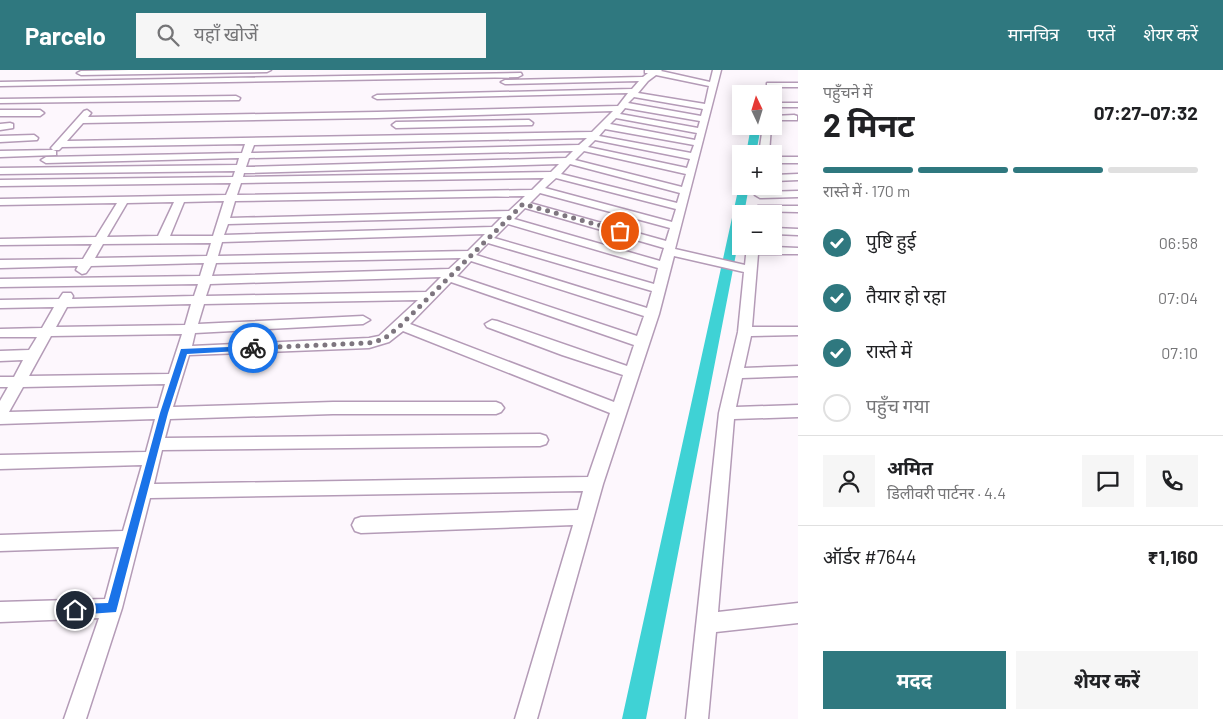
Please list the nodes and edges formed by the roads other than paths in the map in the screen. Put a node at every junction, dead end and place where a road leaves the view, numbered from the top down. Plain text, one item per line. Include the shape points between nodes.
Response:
1 (250, 70) edge
2 (267, 70) edge
3 (423, 70) edge
4 (505, 70) edge
5 (717, 70) edge
6 (123, 71) edge
7 (650, 73) edge
8 (76, 74) dead end
9 (400, 77) junction
10 (0, 84) edge
11 (244, 84) junction
12 (798, 85) edge
13 (376, 86) junction
14 (713, 86) junction
15 (782, 86) edge
16 (110, 87) junction
17 (193, 88) dead end
18 (0, 91) edge
19 (236, 98) junction
20 (0, 101) edge
21 (377, 101) junction
22 (625, 102) junction
23 (368, 105) dead end
24 (782, 105) edge
25 (798, 105) edge
26 (95, 107) junction
27 (708, 107) junction
28 (231, 108) dead end
29 (0, 113) edge
30 (40, 114) dead end
31 (377, 115) junction
32 (782, 118) edge
33 (705, 119) junction
34 (797, 119) edge
35 (81, 120) junction
36 (529, 122) dead end
37 (389, 125) dead end
38 (10, 126) dead end
39 (282, 126) dead end
40 (0, 127) edge
41 (72, 129) junction
42 (702, 131) junction
43 (597, 132) junction
44 (34, 138) dead end
45 (0, 139) edge
46 (348, 139) junction
47 (251, 141) junction
48 (699, 143) junction
49 (59, 144) junction
50 (582, 148) junction
51 (349, 153) junction
52 (0, 154) edge
53 (49, 156) junction
54 (696, 157) junction
55 (782, 160) edge
56 (798, 160) edge
57 (568, 162) junction
58 (241, 168) junction
59 (0, 171) edge
60 (37, 171) junction
61 (348, 172) junction
62 (691, 172) junction
63 (554, 175) junction
64 (798, 177) edge
65 (782, 178) edge
66 (27, 182) junction
67 (0, 183) edge
68 (537, 191) junction
69 (686, 191) junction
70 (782, 193) edge
71 (798, 194) edge
72 (347, 197) junction
73 (230, 199) junction
74 (124, 200) junction
75 (180, 200) junction
76 (523, 204) junction
77 (5, 205) edge
78 (682, 207) junction
79 (798, 209) edge
80 (782, 210) edge
81 (509, 217) junction
82 (349, 218) junction
83 (223, 221) junction
84 (676, 226) junction
85 (782, 231) edge
86 (798, 232) edge
87 (351, 235) junction
88 (490, 235) junction
89 (163, 239) junction
90 (218, 239) junction
91 (101, 240) junction
92 (0, 242) edge
93 (670, 249) junction
94 (782, 250) edge
95 (798, 251) edge
96 (470, 255) junction
97 (752, 255) edge
98 (211, 261) junction
99 (86, 263) junction
100 (0, 264) edge
101 (665, 266) junction
102 (750, 270) junction
103 (451, 275) junction
104 (205, 280) junction
105 (75, 282) junction
106 (0, 283) edge
107 (659, 289) junction
108 (431, 296) junction
109 (363, 297) junction
110 (199, 300) junction
111 (63, 303) junction
112 (0, 304) edge
113 (652, 314) junction
114 (363, 320) junction
115 (492, 324) dead end
116 (401, 325) junction
117 (191, 329) junction
118 (798, 331) edge
119 (745, 332) junction
120 (0, 333) edge
121 (47, 333) junction
122 (362, 343) junction
123 (642, 343) junction
124 (184, 351) junction
125 (35, 355) junction
126 (0, 356) edge
127 (798, 371) edge
128 (632, 373) junction
129 (737, 373) junction
130 (174, 379) junction
131 (0, 382) edge
132 (20, 382) junction
133 (496, 408) dead end
134 (619, 410) junction
135 (798, 411) edge
136 (164, 413) junction
137 (727, 413) junction
138 (0, 416) edge
139 (540, 440) dead end
140 (154, 451) junction
141 (0, 462) edge
142 (594, 484) junction
143 (144, 491) junction
144 (585, 517) junction
145 (360, 525) dead end
146 (130, 539) junction
147 (0, 543) edge
148 (112, 608) junction
149 (0, 612) edge
150 (798, 613) edge
151 (707, 623) junction
152 (75, 719) edge
153 (526, 719) edge
154 (697, 719) edge

1 - 2 street
1 - 6 street
1 - 11 street
3 - 9 street
4 - 9 street via 518,75
5 - 14 street
6 - 8 street
6 - 16 street
7 - 13 street
7 - 14 street
7 - 22 street
9 - 11 street
10 - 16 street
11 - 13 street
11 - 16 street
11 - 19 street
12 - 15 street
13 - 21 street
14 - 27 street
16 - 17 street
16 - 18 street
16 - 26 street
19 - 26 street
19 - 28 street
20 - 26 street
21 - 22 street
21 - 23 street
21 - 31 street
22 - 27 street
22 - 31 street
22 - 33 street
22 - 42 street
22 - 43 street
24 - 25 street
26 - 35 street
27 - 33 street
29 - 30 street
31 - 35 street
32 - 34 street
33 - 42 street
35 - 41 street
36 - 37 street
38 - 40 street
39 - 41 street
41 - 49 street
42 - 48 street
43 - 46 street
43 - 48 street
43 - 50 street
43 - 54 street
44 - 45 street
46 - 47 street
46 - 51 street
47 - 49 street
47 - 58 street
48 - 54 street
49 - 53 street
50 - 51 street
50 - 57 street
50 - 62 street
51 - 58 street
51 - 61 street
52 - 53 street
53 - 58 street
53 - 60 street
54 - 62 street
55 - 56 street
57 - 61 street
57 - 63 street
57 - 69 street
58 - 60 street
58 - 61 street
58 - 66 street
58 - 73 street
59 - 60 street
60 - 66 street
61 - 63 street
61 - 72 street
62 - 69 street
63 - 68 street
63 - 78 street
64 - 65 street
66 - 67 street
66 - 77 street
68 - 72 street
68 - 76 street
68 - 84 street
69 - 78 street
70 - 71 street
72 - 73 street
72 - 82 street
73 - 75 street
73 - 83 street
74 - 75 street
74 - 77 street
74 - 91 street
75 - 89 street
76 - 81 street
76 - 93 street
78 - 84 street
79 - 80 street
81 - 82 street
81 - 88 street
81 - 101 street
82 - 83 street
82 - 87 street
83 - 90 street
84 - 93 street
85 - 86 street
87 - 88 street
87 - 90 street
88 - 96 street
88 - 107 street
89 - 90 street
89 - 91 street
90 - 98 street
91 - 92 street
91 - 99 street
93 - 101 street
93 - 102 street
94 - 95 street
96 - 98 street
96 - 103 street
96 - 113 street
97 - 102 street
98 - 99 street
98 - 104 street
99 - 100 street
99 - 105 street
101 - 107 street
102 - 119 street
103 - 104 street
103 - 108 street
103 - 123 street
104 - 105 street
104 - 110 street
105 - 106 street
105 - 111 street
107 - 113 street
108 - 109 street
108 - 116 street
109 - 110 street
109 - 114 street
110 - 111 street
110 - 117 street
111 - 112 street
111 - 121 street
113 - 123 street
114 - 117 street
114 - 122 street
115 - 128 street
116 - 122 street via 378,342
116 - 134 street
117 - 121 street
117 - 124 street
118 - 119 street
119 - 129 street
120 - 121 street
121 - 125 street
122 - 124 street
123 - 128 street
124 - 130 street
125 - 126 street
125 - 132 street
127 - 129 street
128 - 134 street
129 - 137 street
130 - 132 street
130 - 136 street
131 - 132 street
132 - 138 street
133 - 136 street
134 - 142 street
135 - 137 street
136 - 138 street
136 - 140 street
137 - 151 street
139 - 140 street
140 - 141 street
140 - 143 street
142 - 143 street
142 - 144 street
143 - 146 street
144 - 145 street
144 - 153 street
146 - 147 street
146 - 148 street
148 - 149 street
148 - 152 street
150 - 151 street
151 - 154 street

